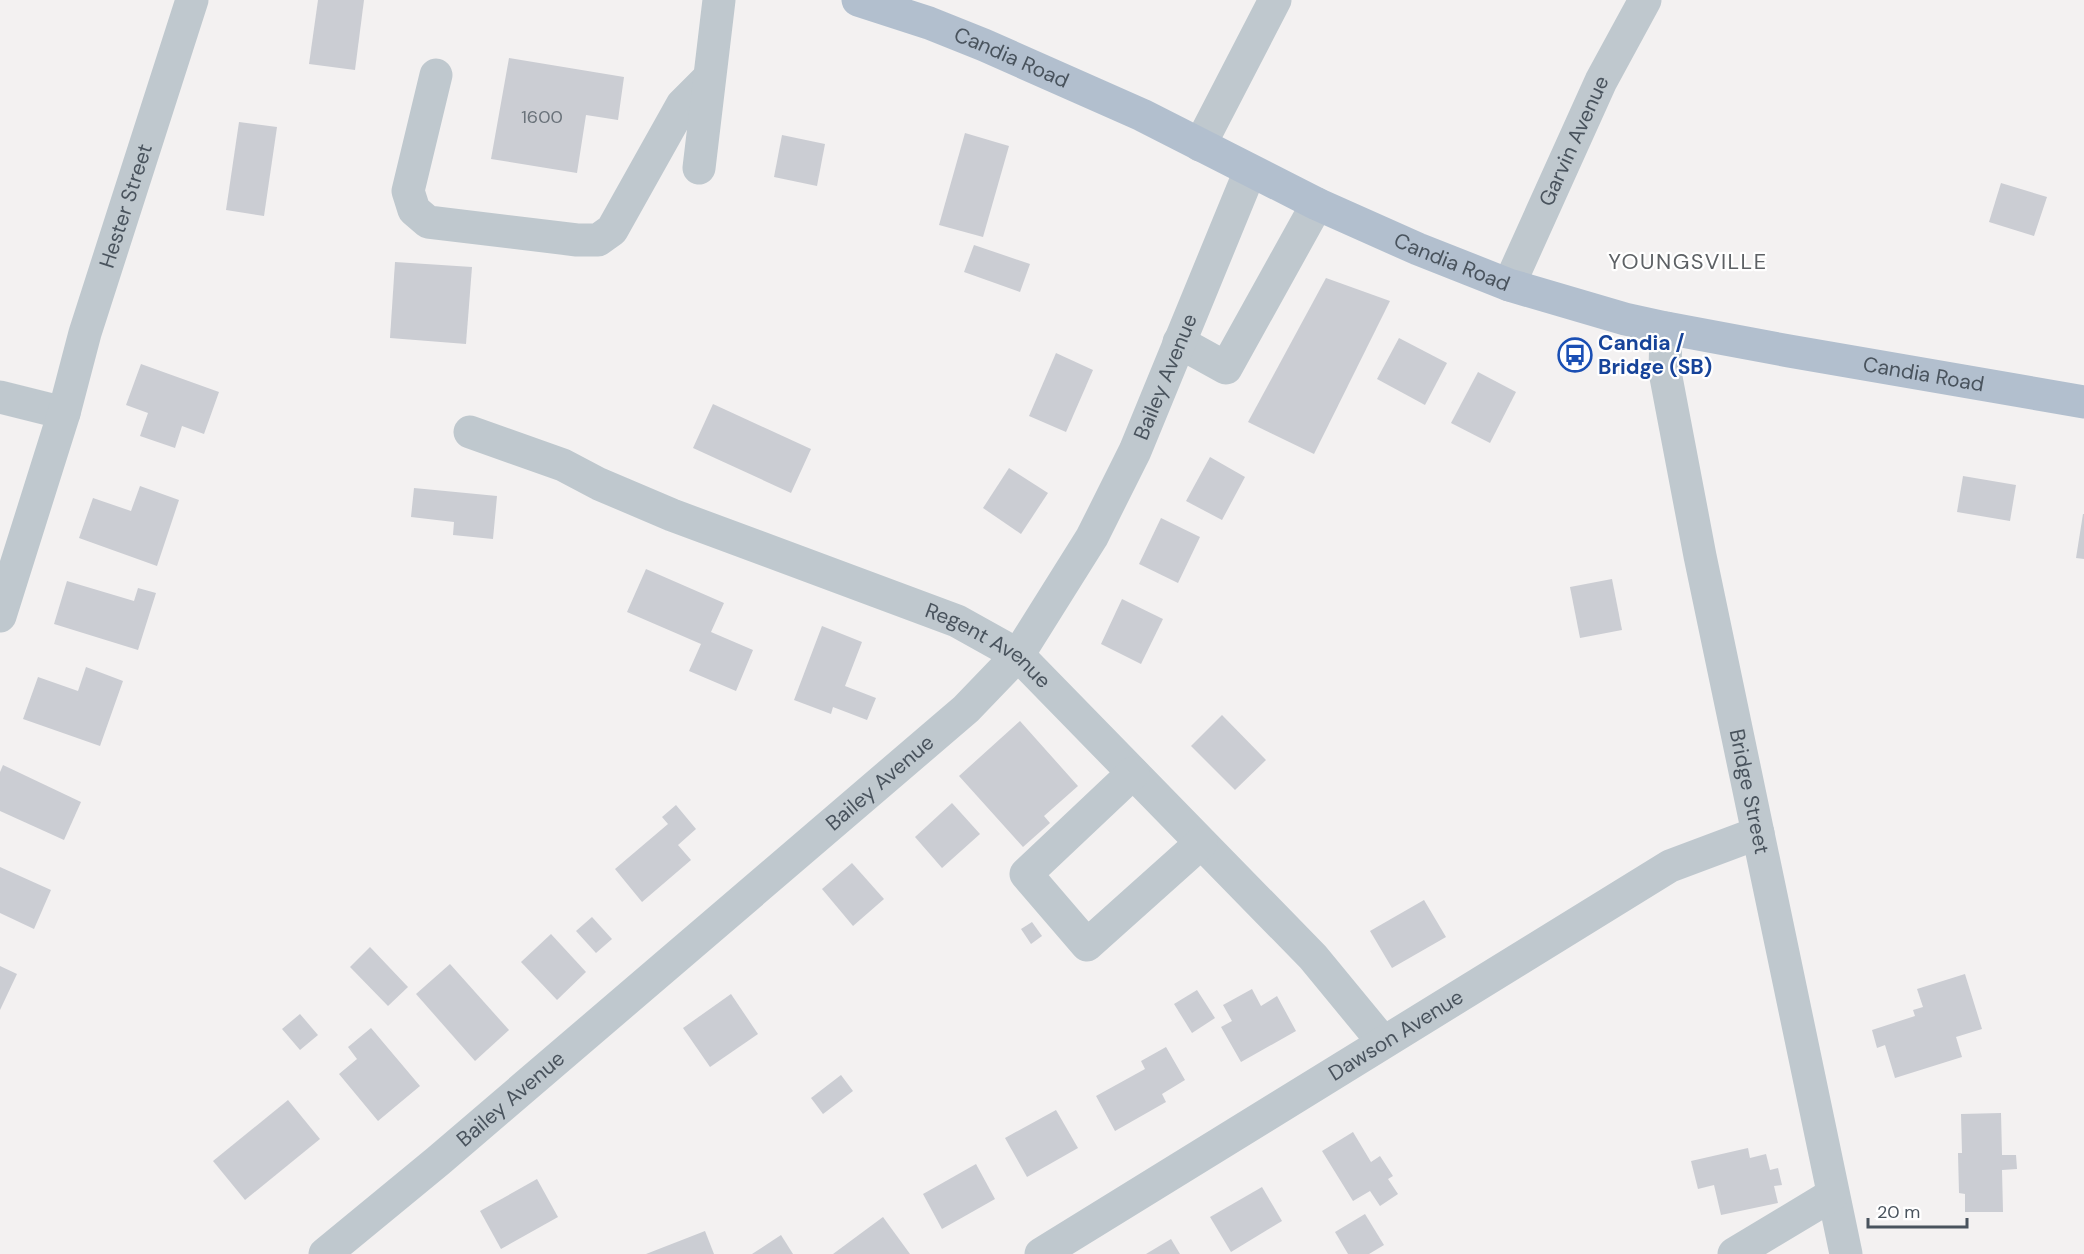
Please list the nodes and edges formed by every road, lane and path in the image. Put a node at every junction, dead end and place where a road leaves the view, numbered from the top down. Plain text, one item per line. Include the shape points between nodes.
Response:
1 (192, 0) edge
2 (719, 0) edge
3 (858, 0) edge
4 (1275, 0) edge
5 (1645, 0) edge
6 (436, 75) dead end
7 (708, 79) junction
8 (1200, 146) junction
9 (699, 168) dead end
10 (1250, 171) junction
11 (1317, 204) junction
12 (1509, 285) junction
13 (1666, 328) junction
14 (1179, 342) junction
15 (0, 397) edge
16 (2084, 402) edge
17 (64, 413) junction
18 (470, 432) dead end
19 (0, 616) edge
20 (1018, 654) junction
21 (1133, 773) junction
22 (1758, 833) junction
23 (1201, 843) junction
24 (1383, 1042) junction
25 (1832, 1195) junction
26 (325, 1254) edge
27 (1041, 1254) edge
28 (1734, 1254) edge
29 (1846, 1254) edge

1 - 17 street, Hester Street via 85,333
2 - 7 street
3 - 8 main road, Candia Road via 929,22 984,45 1142,115
4 - 8 street
5 - 12 street, Garvin Avenue via 1601,81
6 - 7 street via 408,191 414,210 428,222 577,240 598,240 612,231 682,105
7 - 9 street
8 - 10 main road, Candia Road
10 - 11 main road, Candia Road
10 - 14 street, Bailey Avenue
11 - 12 main road, Candia Road
11 - 14 street via 1226,368
12 - 13 main road, Candia Road
13 - 16 main road, Candia Road
13 - 22 street, Bridge Street via 1665,372
14 - 20 street, Bailey Avenue via 1135,451 1092,537
15 - 17 street
17 - 19 street, Hester Street
18 - 20 street, Regent Avenue via 563,465 672,515 957,621
20 - 21 street, Regent Avenue
20 - 26 street, Bailey Avenue via 957,717
21 - 23 street, Regent Avenue
21 - 23 street via 1026,874 1087,945
22 - 24 street, Dawson Avenue via 1670,866
22 - 25 street, Bridge Street
23 - 24 street, Regent Avenue via 1313,957
24 - 27 street, Dawson Avenue
25 - 28 street
25 - 29 street, Bridge Street

